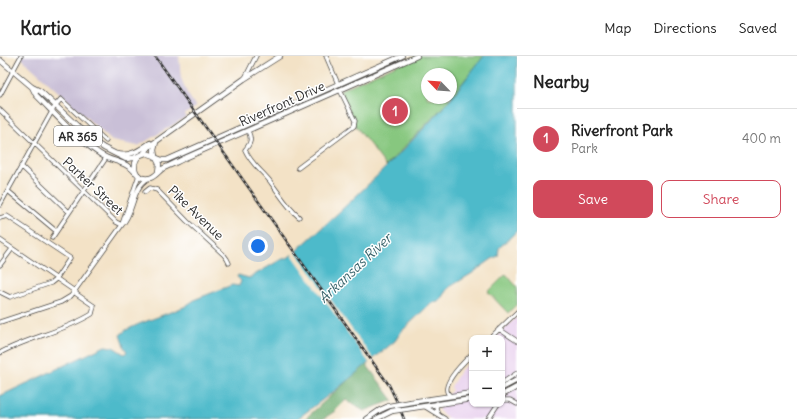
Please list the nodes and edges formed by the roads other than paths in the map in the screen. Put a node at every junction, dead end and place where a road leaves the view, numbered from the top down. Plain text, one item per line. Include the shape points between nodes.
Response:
1 (21, 56) edge
2 (256, 56) edge
3 (280, 56) edge
4 (326, 56) edge
5 (402, 56) edge
6 (417, 56) edge
7 (0, 60) edge
8 (13, 70) junction
9 (244, 79) junction
10 (338, 84) junction
11 (32, 87) junction
12 (340, 90) junction
13 (0, 95) edge
14 (55, 106) junction
15 (0, 110) edge
16 (52, 111) junction
17 (248, 131) junction
18 (106, 141) dead end
19 (157, 141) junction
20 (34, 143) junction
21 (111, 152) junction
22 (141, 154) junction
23 (156, 157) junction
24 (106, 158) junction
25 (21, 166) junction
26 (298, 168) dead end
27 (157, 173) junction
28 (138, 174) junction
29 (149, 178) junction
30 (8, 191) junction
31 (84, 191) junction
32 (145, 192) dead end
33 (0, 205) edge
34 (69, 212) junction
35 (300, 217) dead end
36 (0, 218) edge
37 (122, 225) junction
38 (56, 231) junction
39 (52, 238) dead end
40 (0, 240) edge
41 (12, 249) junction
42 (229, 263) dead end
43 (0, 265) edge
44 (56, 279) junction
45 (0, 292) edge
46 (75, 292) junction
47 (517, 312) edge
48 (0, 322) edge
49 (499, 329) junction
50 (493, 335) edge
51 (517, 341) edge
52 (0, 353) edge
53 (469, 357) edge
54 (517, 373) edge
55 (517, 380) edge
56 (505, 381) edge
57 (505, 386) edge
58 (517, 387) edge
59 (469, 393) edge
60 (448, 395) junction
61 (505, 396) edge
62 (469, 399) edge
63 (505, 399) edge
64 (437, 403) junction
65 (517, 404) edge
66 (423, 406) junction
67 (496, 407) edge
68 (438, 414) junction
69 (367, 419) edge
70 (376, 419) edge
71 (445, 419) edge
72 (488, 419) edge

1 - 8 street
2 - 9 street
3 - 9 main road, AR 365
4 - 10 street
5 - 10 main road
6 - 12 main road, Riverfront Drive
7 - 8 main road, AR 365
8 - 11 main road, AR 365
8 - 13 street
9 - 19 main road, AR 365
10 - 12 main road
10 - 23 main road via 167,160
11 - 14 main road, AR 365 via 40,91
11 - 16 main road, AR 365 via 36,96
12 - 17 main road, Riverfront Drive
12 - 26 street via 355,125
14 - 16 street
14 - 18 street via 61,99
14 - 21 main road, AR 365 via 92,140
15 - 20 street, Parker Street
16 - 20 street
16 - 24 main road, AR 365 via 87,145
17 - 27 main road, Riverfront Drive
17 - 35 street via 251,142 245,150 249,158 272,182 291,210
19 - 21 main road, AR 365 via 131,154
19 - 22 main road
19 - 23 main road via 154,150
20 - 25 street
20 - 31 street, Parker Street
21 - 22 main road via 126,159
22 - 23 main road via 148,153
22 - 28 main road via 134,163
23 - 27 main road via 159,167
24 - 28 main road, AR 365 via 126,164
24 - 31 street
25 - 30 street
25 - 34 street
27 - 29 main road
28 - 29 main road, AR 365 via 143,178
28 - 37 street
29 - 37 street via 140,185 127,220
30 - 33 street
30 - 38 street
31 - 34 street
31 - 37 street, Parker Street
32 - 42 street, Pike Avenue via 150,188 157,190 224,255
34 - 38 street
36 - 44 street via 7,216 70,258
37 - 46 street
38 - 39 street
40 - 41 street
41 - 43 street
41 - 44 street
44 - 45 street via 10,297
44 - 46 street
46 - 48 street via 62,302
46 - 52 street via 94,306 92,314
47 - 49 street
49 - 50 street
49 - 51 street
53 - 60 street via 447,386
54 - 56 street
55 - 57 main road
58 - 61 main road
59 - 60 main road
60 - 69 main road, bridge via 389,406
62 - 64 main road
63 - 65 street
64 - 66 main road
64 - 68 street
66 - 68 street
66 - 70 main road, bridge via 392,412
67 - 72 street
68 - 71 street

